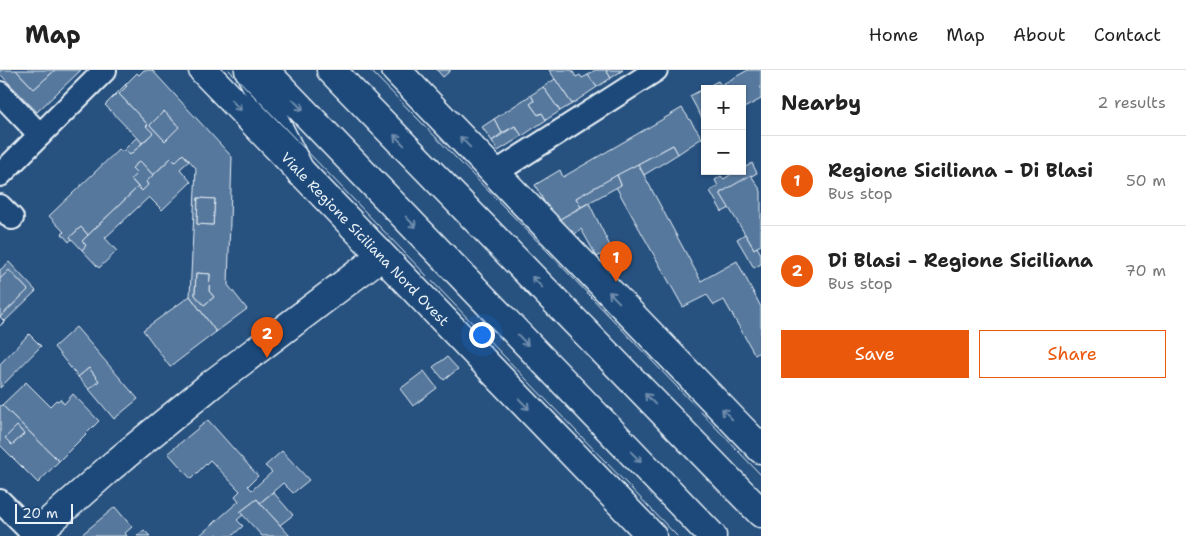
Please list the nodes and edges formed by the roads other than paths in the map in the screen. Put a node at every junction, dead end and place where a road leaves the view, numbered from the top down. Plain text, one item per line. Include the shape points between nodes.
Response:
1 (106, 70) edge
2 (203, 70) edge
3 (249, 70) edge
4 (264, 70) edge
5 (331, 70) edge
6 (396, 70) edge
7 (656, 70) edge
8 (0, 93) edge
9 (40, 135) junction
10 (301, 173) junction
11 (495, 173) junction
12 (0, 175) edge
13 (381, 256) junction
14 (761, 449) edge
15 (0, 501) edge
16 (761, 513) edge
17 (34, 536) edge
18 (652, 536) edge
19 (712, 536) edge

1 - 9 street
2 -> 10 street, Viale Regione Siciliana Nord Ovest
3 - 10 street
4 -> 19 street
16 -> 5 street
11 -> 6 street
7 - 11 street
8 - 9 street
9 - 12 street
10 - 13 street, Viale Regione Siciliana Nord Ovest
14 -> 11 street
13 - 17 street via 212,384
13 -> 18 street, Viale Regione Siciliana Nord Ovest
15 - 17 street

